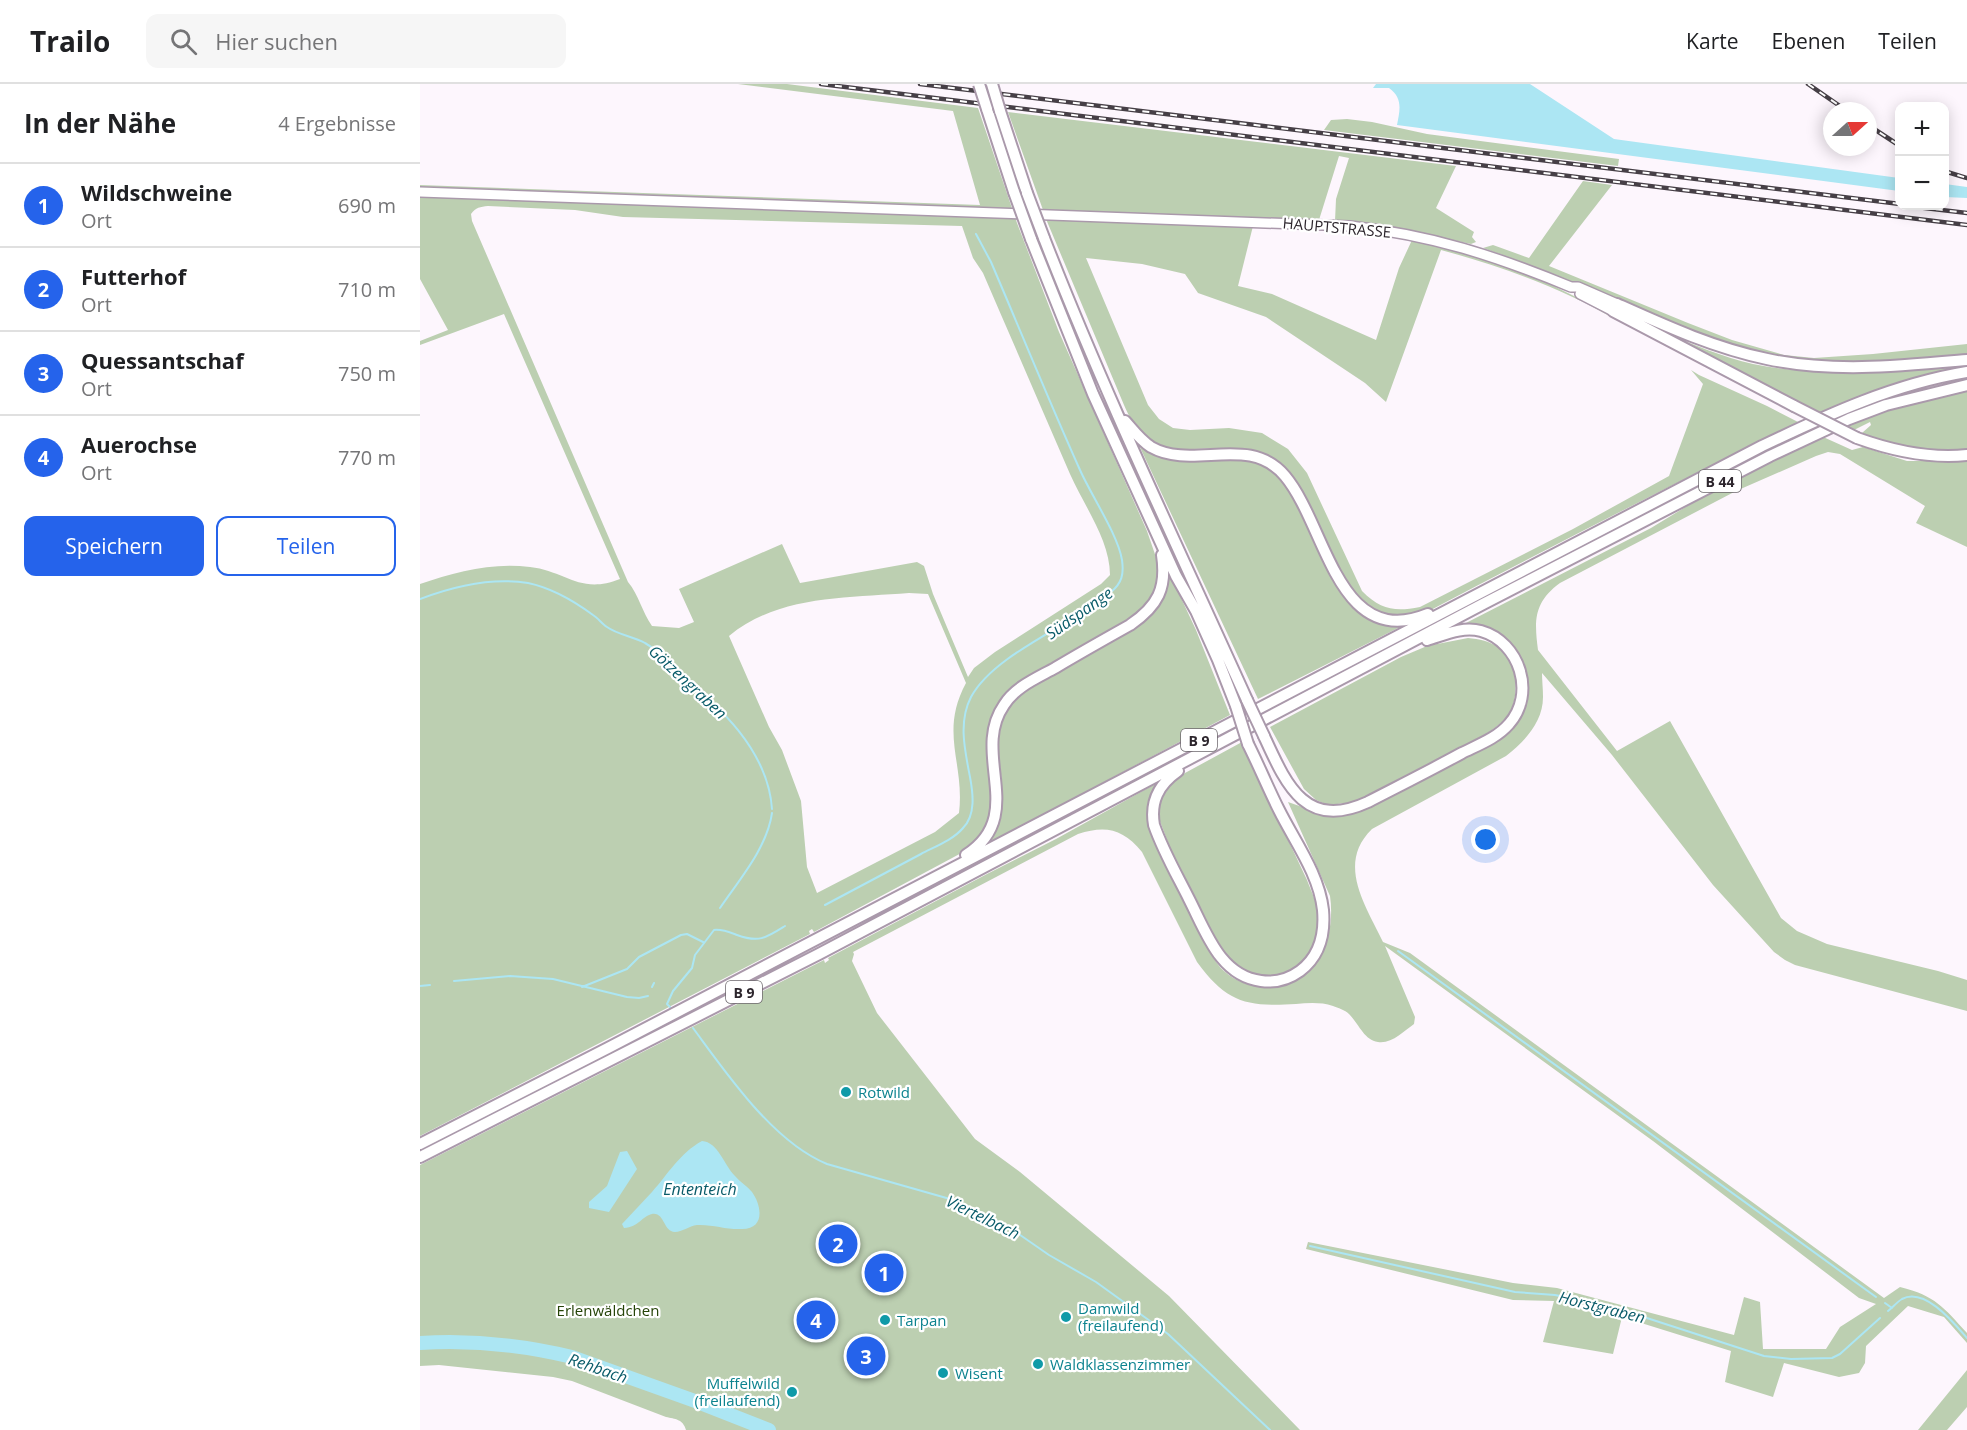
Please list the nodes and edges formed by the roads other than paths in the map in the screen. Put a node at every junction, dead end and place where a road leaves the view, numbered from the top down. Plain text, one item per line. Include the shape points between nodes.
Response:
1 (980, 84) edge
2 (992, 84) edge
3 (420, 192) edge
4 (1615, 308) junction
5 (1967, 360) edge
6 (1967, 372) edge
7 (1967, 384) edge
8 (1116, 412) junction
9 (1967, 455) edge
10 (1159, 539) junction
11 (1454, 607) junction
12 (1415, 641) junction
13 (1199, 755) junction
14 (944, 873) junction
15 (420, 1144) edge
16 (420, 1157) edge

1 - 10 highway, bridge via 1031,239 1082,367
2 - 8 highway, bridge via 1044,238
3 - 4 main road, HAUPTSTRASSE via 1342,225 1417,236 1477,251 1578,287
4 - 5 highway via 1718,346 1789,363 1841,368
4 - 9 highway, bridge via 1857,438 1924,455
6 - 11 highway, B 44 via 1886,392 1837,411 1762,446
7 - 12 highway, B 44 via 1849,419 1722,480
8 - 11 highway via 1141,440 1157,450 1246,454 1274,465 1290,483 1348,593 1366,613 1401,622
8 - 12 highway, bridge via 1283,777 1313,806 1346,811 1368,802 1495,736 1519,709 1522,682 1516,659 1501,642 1472,629
10 - 13 highway, bridge via 1209,639 1248,744 1303,855 1323,908 1321,942 1312,960 1298,972 1279,980 1263,982 1245,977 1219,955 1154,825 1153,807 1158,791
10 - 14 highway via 1163,578 1151,608 1130,625 1022,687 1005,703 993,736 997,797 993,824 987,838
11 - 14 highway, B 9
12 - 13 highway, B 9
13 - 16 highway, B 9
14 - 15 highway, B 9

